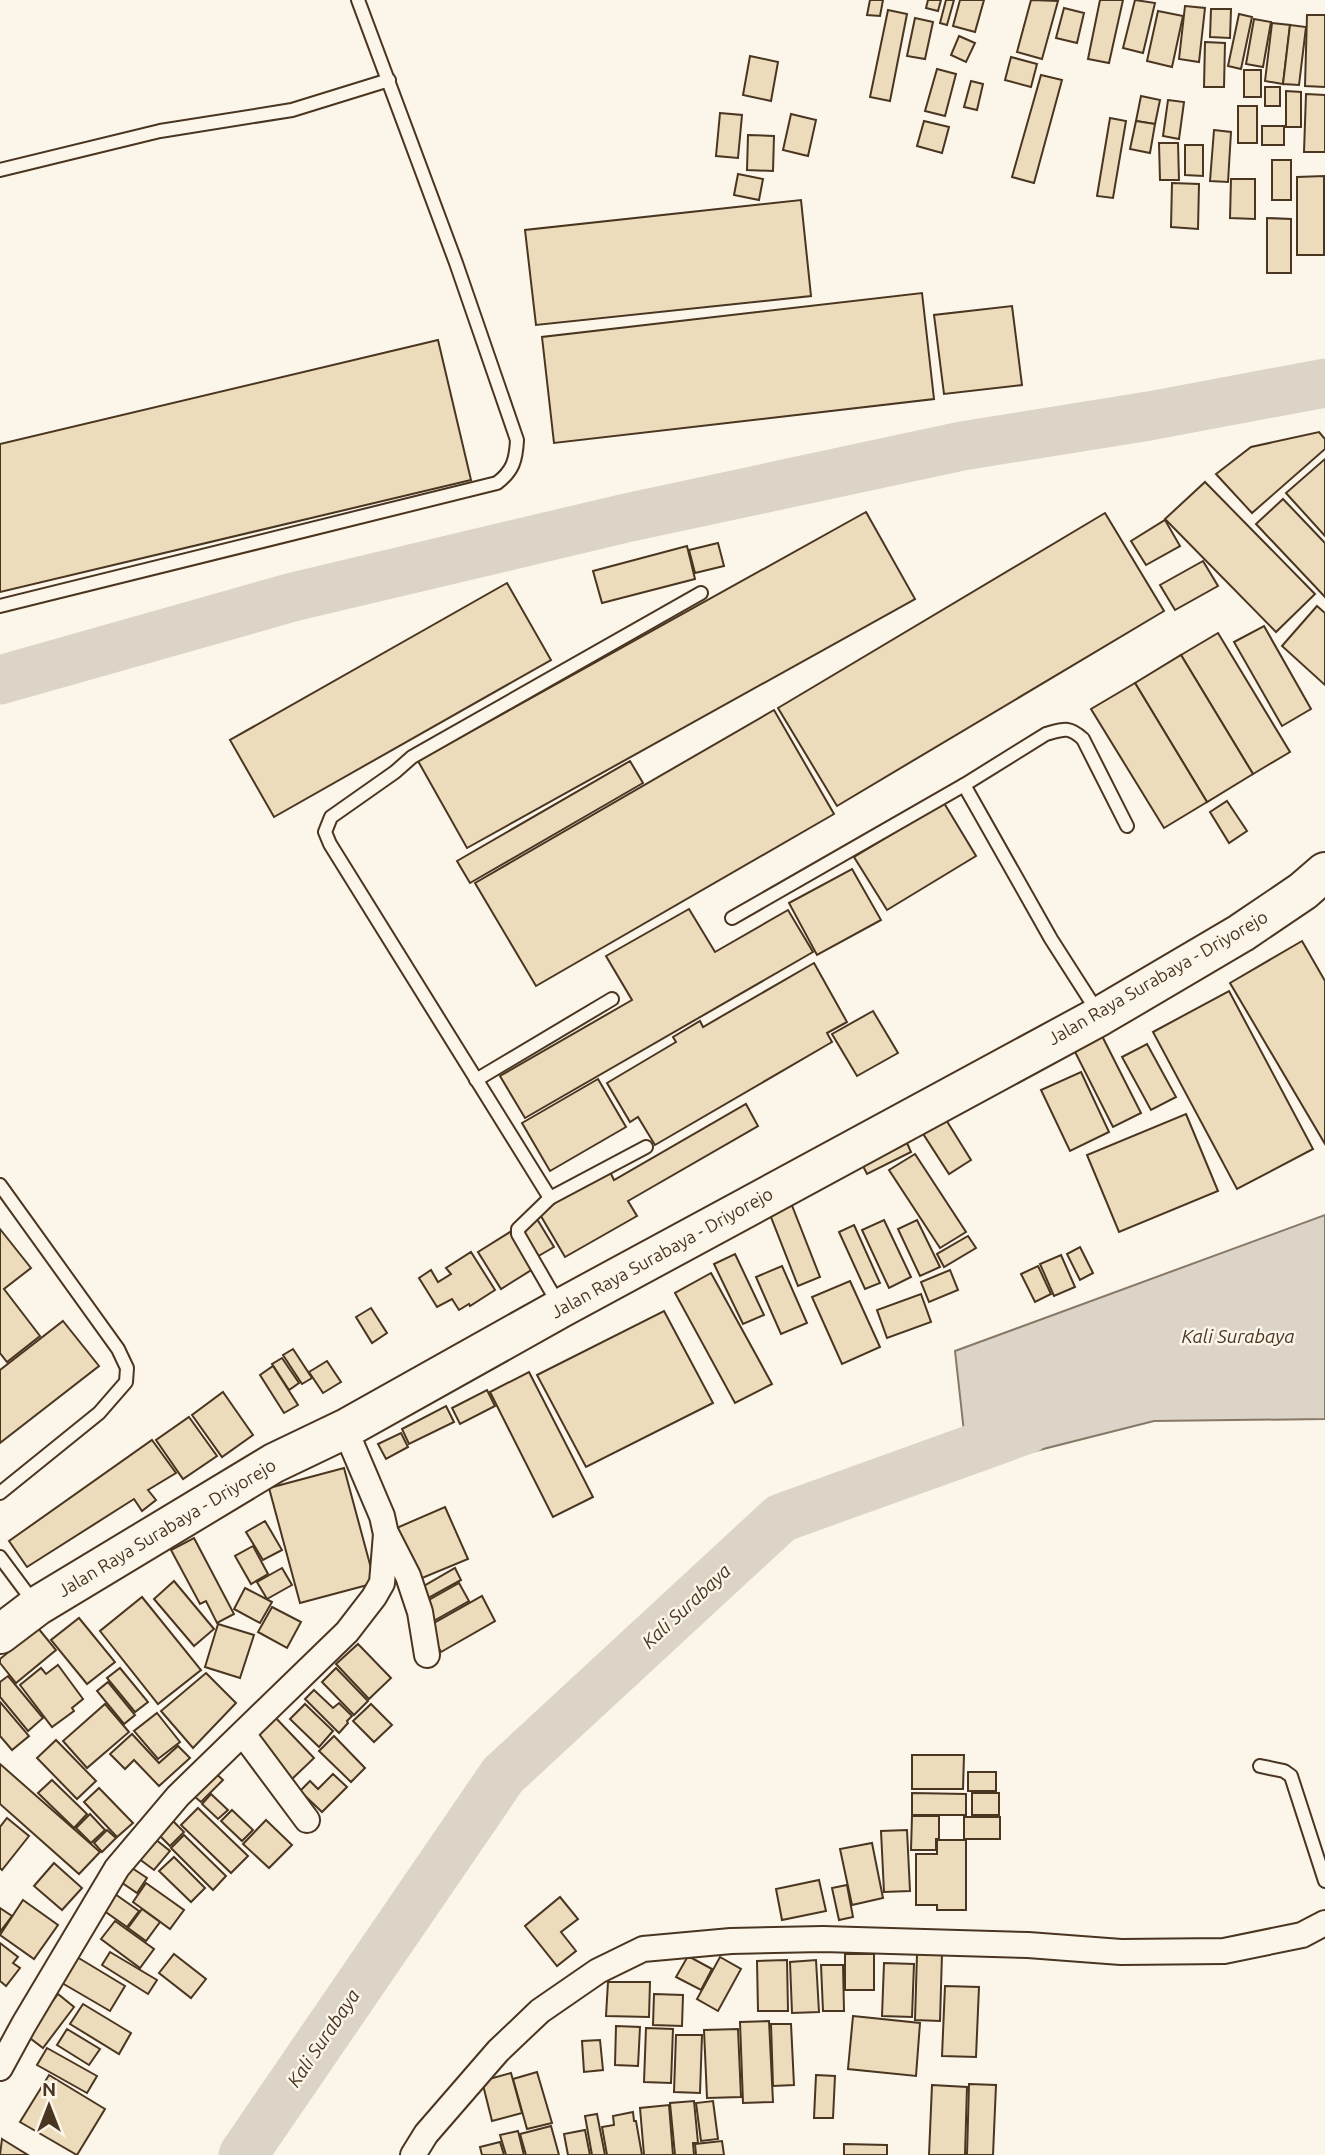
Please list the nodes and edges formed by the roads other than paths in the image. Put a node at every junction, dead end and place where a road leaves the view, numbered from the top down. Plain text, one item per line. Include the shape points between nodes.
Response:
1 (358, 0) edge
2 (389, 80) junction
3 (0, 170) edge
4 (701, 593) dead end
5 (0, 606) edge
6 (964, 785) junction
7 (1127, 826) dead end
8 (1325, 872) edge
9 (732, 918) dead end
10 (612, 999) dead end
11 (1100, 1016) junction
12 (476, 1080) junction
13 (646, 1147) dead end
14 (0, 1185) edge
15 (550, 1198) junction
16 (561, 1308) junction
17 (345, 1429) junction
18 (0, 1493) edge
19 (386, 1534) junction
20 (0, 1557) edge
21 (37, 1605) junction
22 (0, 1634) edge
23 (427, 1655) dead end
24 (243, 1734) junction
25 (1260, 1766) dead end
26 (307, 1820) dead end
27 (1325, 1881) edge
28 (1325, 1923) edge
29 (0, 2068) edge
30 (413, 2155) edge

1 - 2 lane
2 - 3 lane via 292,110 160,131
2 - 5 lane via 517,440 516,461 509,474 497,483
4 - 12 lane via 412,757 327,824 330,844
6 - 7 lane via 1046,734 1068,729 1083,739
6 - 9 lane
6 - 11 lane
8 - 11 main road, Jalan Raya Surabaya - Driyorejo via 1241,933
10 - 12 lane
11 - 16 main road, Jalan Raya Surabaya - Driyorejo
12 - 15 lane
13 - 15 lane
14 - 18 lane via 118,1349 128,1374 99,1413
15 - 16 lane via 517,1231
16 - 17 main road, Jalan Raya Surabaya - Driyorejo
17 - 19 street
17 - 21 main road, Jalan Raya Surabaya - Driyorejo via 274,1463
19 - 23 street via 408,1576
19 - 24 street via 382,1583 369,1604 347,1632
20 - 21 lane
21 - 22 main road, Jalan Raya Surabaya - Driyorejo
24 - 26 street
24 - 29 street via 178,1796 117,1868
25 - 27 lane via 1291,1776
28 - 30 street via 1302,1935 1224,1951 1121,1952 823,1938 643,1949 598,1971 540,2011 498,2051

